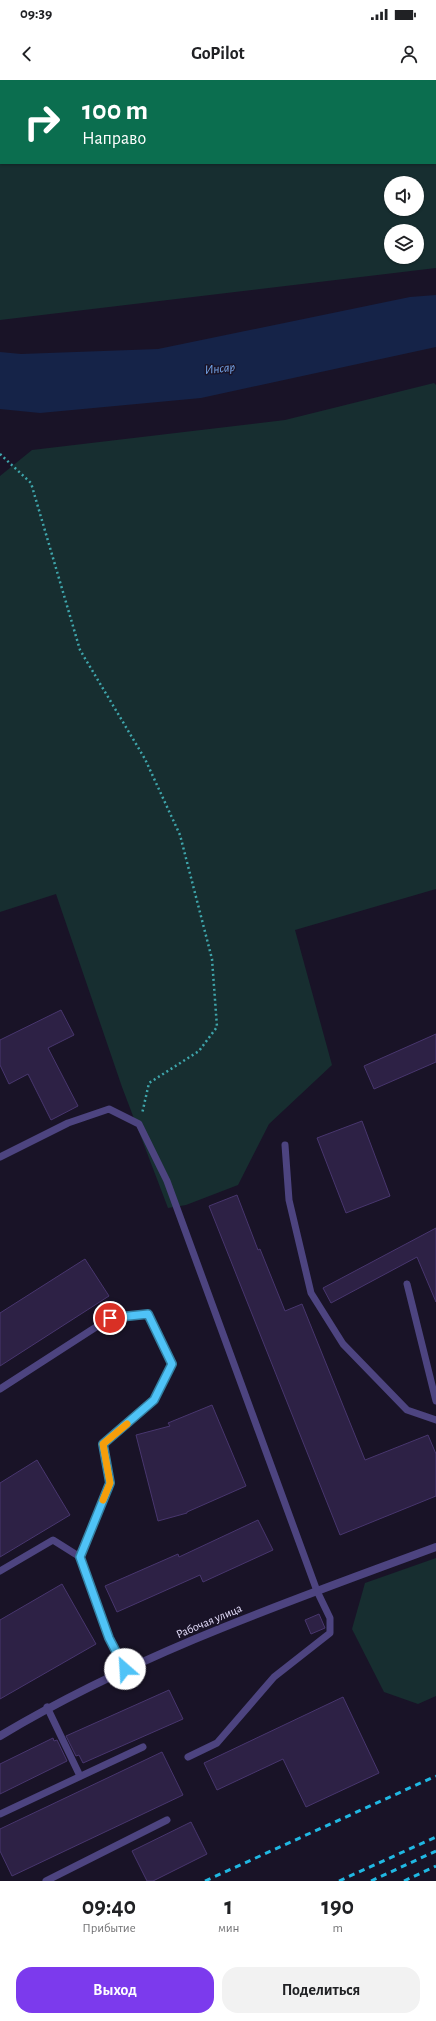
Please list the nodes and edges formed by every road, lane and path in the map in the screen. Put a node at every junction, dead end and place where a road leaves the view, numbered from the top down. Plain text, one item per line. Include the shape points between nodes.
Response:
1 (0, 454) edge
2 (139, 1124) junction
3 (285, 1145) dead end
4 (0, 1157) edge
5 (407, 1284) dead end
6 (0, 1389) edge
7 (436, 1401) edge
8 (436, 1420) edge
9 (436, 1547) edge
10 (80, 1557) junction
11 (0, 1571) edge
12 (317, 1591) junction
13 (125, 1669) junction
14 (47, 1708) junction
15 (0, 1736) edge
16 (143, 1747) dead end
17 (188, 1757) dead end
18 (80, 1776) junction
19 (0, 1814) edge
20 (167, 1820) dead end
21 (46, 1881) edge

1 - 2 path via 30,483 80,650 145,759 180,835 212,959 217,1027 200,1051 148,1083
2 - 4 lane via 109,1109 68,1122
2 - 12 lane via 167,1181
3 - 8 lane via 289,1200 311,1294 343,1344 407,1410
5 - 7 lane
6 - 10 lane via 110,1318 148,1314 172,1364 154,1400 103,1444 110,1483
9 - 12 street, Рабочая улица
10 - 11 lane via 53,1540
10 - 13 lane via 109,1638
12 - 13 street, Рабочая улица
12 - 17 lane via 330,1618 330,1633 274,1677 217,1743
13 - 14 street, Рабочая улица
14 - 15 street, Рабочая улица
14 - 18 lane
16 - 18 lane
18 - 19 lane
20 - 21 lane

